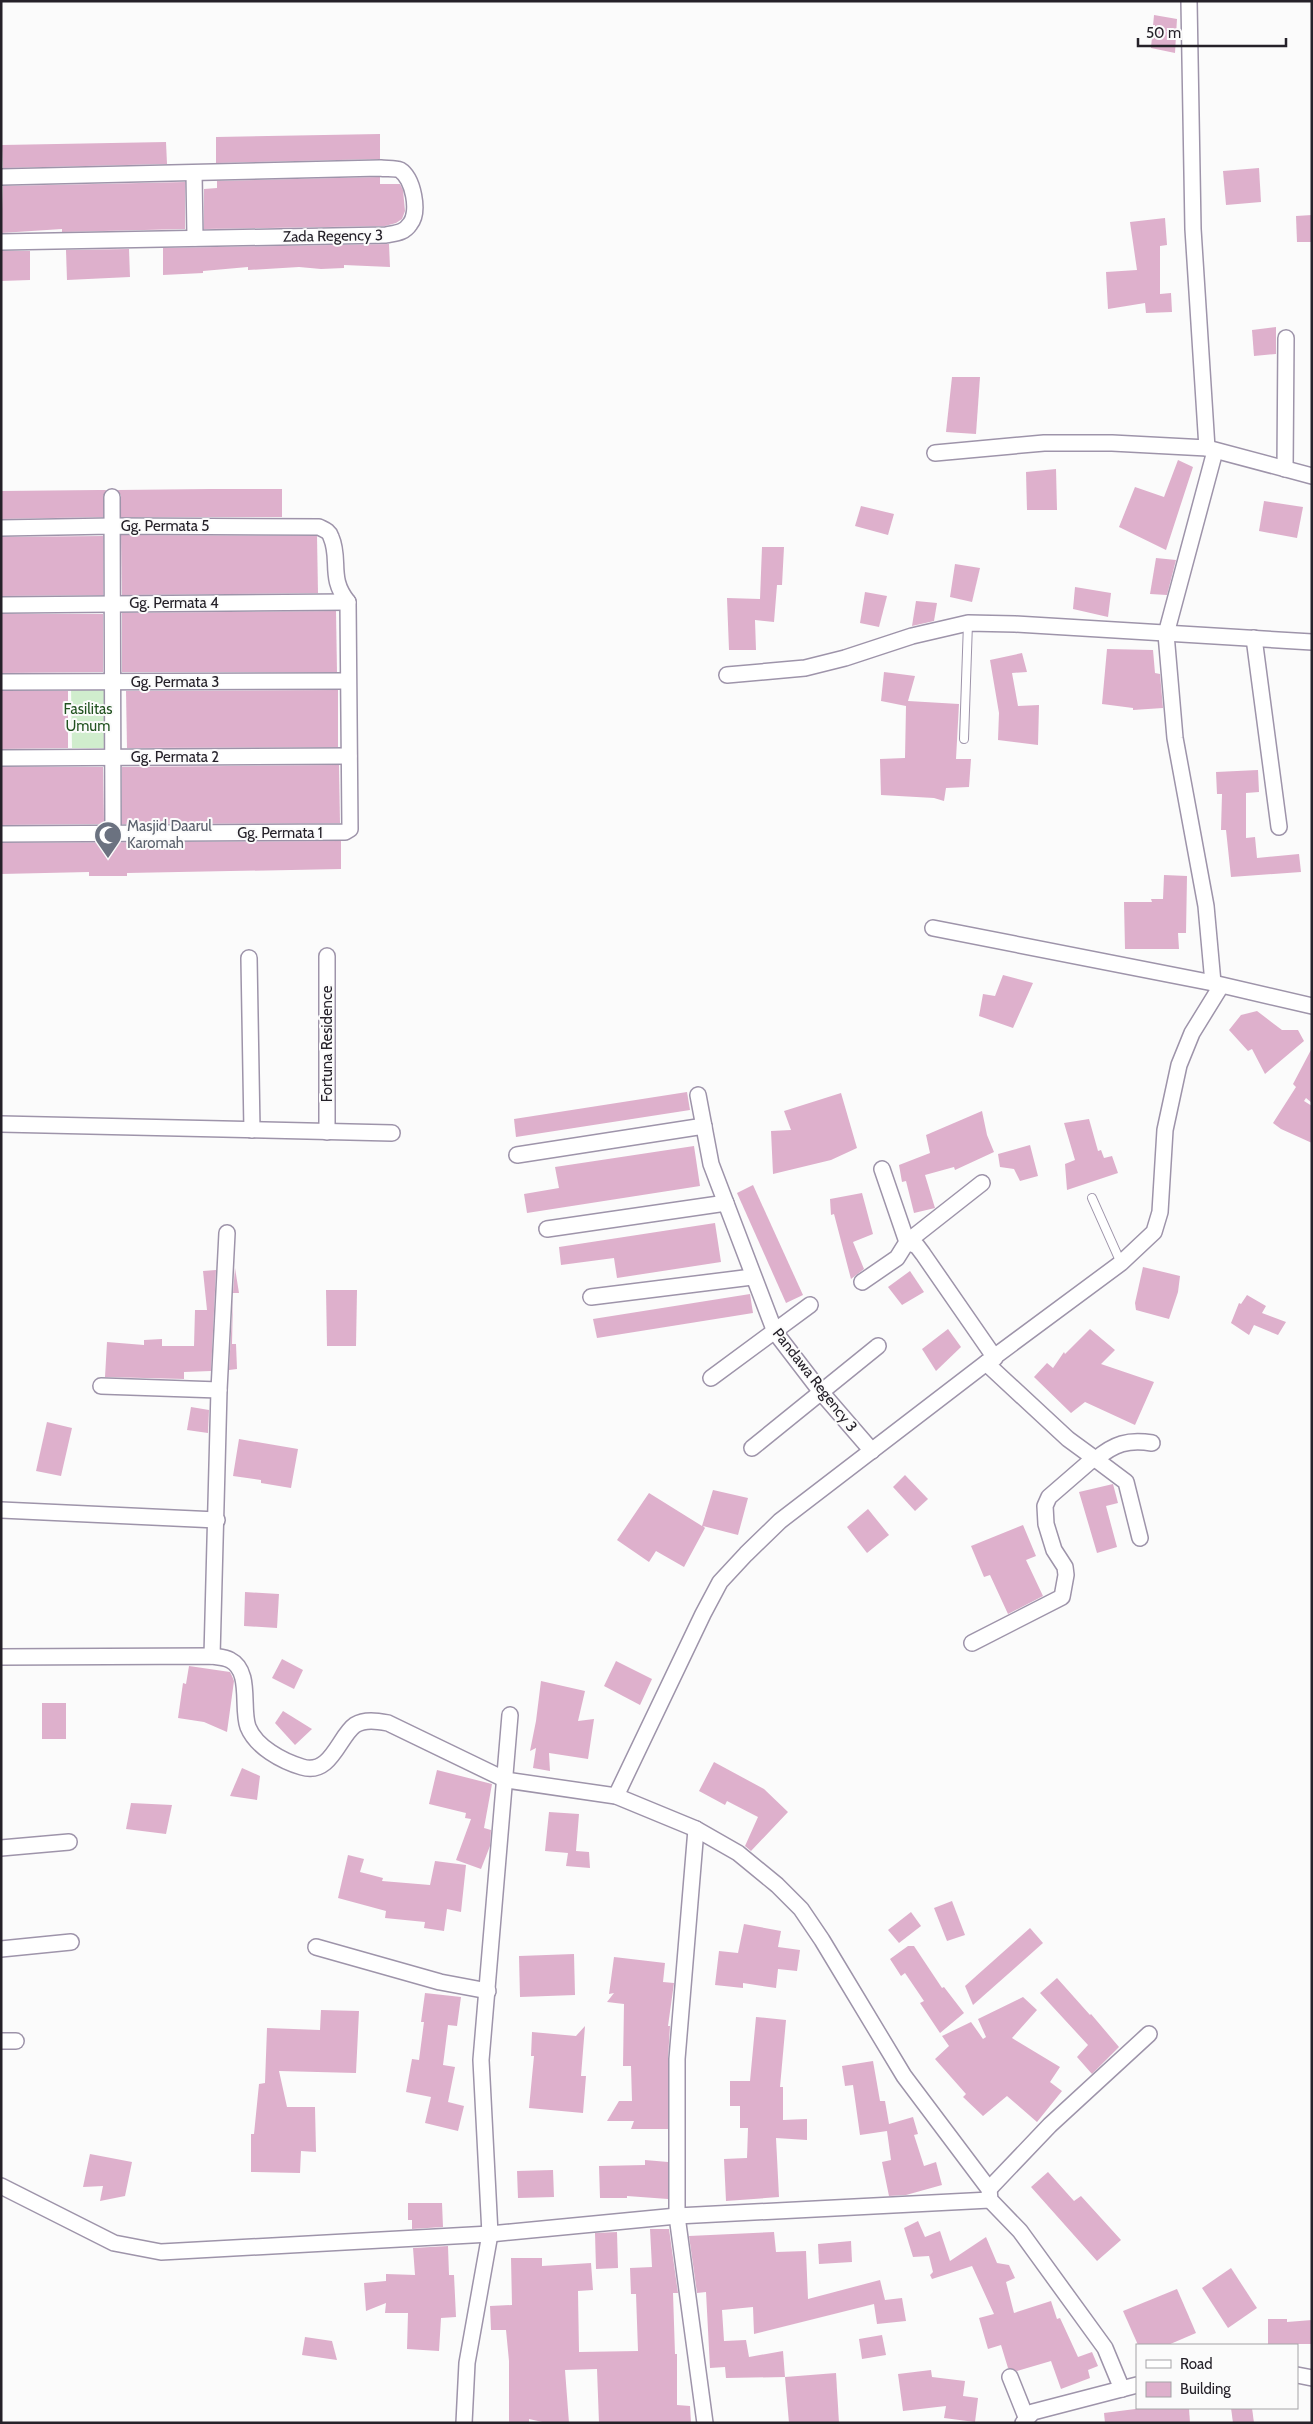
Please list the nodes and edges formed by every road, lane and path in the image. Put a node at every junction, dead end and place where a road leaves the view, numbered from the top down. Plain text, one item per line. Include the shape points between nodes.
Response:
1 (1189, 1) edge
2 (194, 173) junction
3 (1, 177) edge
4 (195, 238) junction
5 (1, 242) edge
6 (1286, 338) dead end
7 (1211, 450) junction
8 (934, 453) dead end
9 (1285, 468) junction
10 (1312, 476) edge
11 (112, 497) dead end
12 (112, 526) junction
13 (1, 528) edge
14 (348, 602) junction
15 (1, 604) edge
16 (112, 604) junction
17 (968, 623) junction
18 (1166, 634) junction
19 (1254, 638) junction
20 (1312, 642) edge
21 (727, 675) dead end
22 (1, 682) edge
23 (113, 682) junction
24 (348, 682) junction
25 (964, 739) dead end
26 (349, 756) junction
27 (113, 757) junction
28 (1, 758) edge
29 (1279, 827) dead end
30 (1, 834) edge
31 (113, 834) junction
32 (933, 928) dead end
33 (326, 956) dead end
34 (249, 958) dead end
35 (1217, 984) junction
36 (1312, 1006) edge
37 (698, 1096) dead end
38 (1, 1124) edge
39 (704, 1126) junction
40 (252, 1130) junction
41 (326, 1132) junction
42 (392, 1133) dead end
43 (517, 1155) dead end
44 (882, 1169) dead end
45 (982, 1183) dead end
46 (1092, 1198) dead end
47 (726, 1203) junction
48 (547, 1229) dead end
49 (227, 1233) dead end
50 (908, 1242) junction
51 (1121, 1263) junction
52 (752, 1277) junction
53 (862, 1282) dead end
54 (591, 1297) dead end
55 (810, 1305) dead end
56 (774, 1332) junction
57 (878, 1346) dead end
58 (991, 1360) junction
59 (711, 1378) dead end
60 (102, 1386) dead end
61 (219, 1390) junction
62 (821, 1392) junction
63 (1152, 1443) dead end
64 (752, 1448) dead end
65 (872, 1451) junction
66 (1095, 1458) junction
67 (1, 1510) edge
68 (217, 1520) junction
69 (1140, 1538) dead end
70 (972, 1643) dead end
71 (212, 1656) junction
72 (1, 1657) edge
73 (510, 1715) dead end
74 (506, 1780) junction
75 (616, 1796) junction
76 (696, 1828) junction
77 (68, 1842) dead end
78 (1, 1848) edge
79 (71, 1942) dead end
80 (316, 1947) dead end
81 (1, 1949) edge
82 (488, 1991) junction
83 (1150, 2034) dead end
84 (1, 2186) edge
85 (990, 2195) junction
86 (677, 2216) junction
87 (490, 2234) junction
88 (1298, 2375) edge
89 (1010, 2377) dead end
90 (1312, 2378) edge
91 (1130, 2387) edge
92 (1025, 2420) edge
93 (464, 2423) edge
94 (705, 2423) edge

1 - 7 street via 1192,229
2 - 3 street, Zada Regency 3
2 - 4 street
2 - 4 street, Zada Regency 3 via 399,170 411,180 414,204 412,223 403,232 386,235
4 - 5 street, Zada Regency 3
6 - 9 street
7 - 8 street via 1112,443 1044,443
7 - 9 street
7 - 18 street
9 - 10 street
11 - 12 street
12 - 13 street, Gg. Permata 5
12 - 14 street, Gg. Permata 5 via 319,527 332,538 338,586
12 - 16 street
14 - 16 street, Gg. Permata 4
14 - 24 street
15 - 16 street, Gg. Permata 4
16 - 23 street
17 - 18 street
17 - 21 street via 806,668
17 - 25 lane
18 - 19 street
18 - 35 street via 1175,738
19 - 20 street
19 - 29 street
22 - 23 street, Gg. Permata 3
23 - 24 street, Gg. Permata 3
23 - 27 street
24 - 26 street
26 - 27 street, Gg. Permata 2
26 - 31 street, Gg. Permata 1 via 348,831
27 - 28 street, Gg. Permata 2
27 - 31 street
30 - 31 street, Gg. Permata 1
32 - 35 street
33 - 41 street, Fortuna Residence
34 - 40 street
35 - 36 street
35 - 51 street via 1179,1065 1165,1130 1160,1212 1154,1232
37 - 39 street, Pandawa Regency 3
38 - 40 street
39 - 43 street
39 - 47 street, Pandawa Regency 3 via 711,1164
40 - 41 street
41 - 42 street
44 - 50 street
45 - 50 street
46 - 51 lane
47 - 48 street
47 - 52 street, Pandawa Regency 3
49 - 61 street
50 - 53 street via 897,1258
50 - 58 street via 923,1254
51 - 58 street
52 - 54 street
52 - 56 street, Pandawa Regency 3
55 - 56 street
56 - 59 street
56 - 62 street, Pandawa Regency 3
57 - 62 street
58 - 65 street
58 - 66 street via 1068,1439
60 - 61 street
61 - 68 street
62 - 64 street
62 - 65 street, Pandawa Regency 3
63 - 66 street via 1127,1441
65 - 75 street via 780,1521 720,1582 678,1662
66 - 69 street via 1126,1482
66 - 70 street via 1049,1497 1045,1506 1046,1524 1066,1576 1062,1597
67 - 68 street
68 - 71 street
71 - 72 street
71 - 74 street via 230,1659 237,1665 243,1677 248,1727 256,1740 287,1762 305,1768 329,1760 353,1726 375,1720 388,1723
73 - 74 street
74 - 75 street
74 - 82 street
75 - 76 street
76 - 85 street via 738,1853 801,1910 904,2076
76 - 86 street via 677,2059
77 - 78 street
79 - 81 street
80 - 82 street via 440,1982
82 - 87 street via 482,2060
83 - 85 street via 1050,2125
84 - 87 street via 114,2243 161,2252
85 - 86 street
85 - 91 street via 1080,2312
86 - 87 street
86 - 94 street
87 - 93 street via 467,2363
88 - 90 street
89 - 92 street
91 - 92 street via 1033,2412

